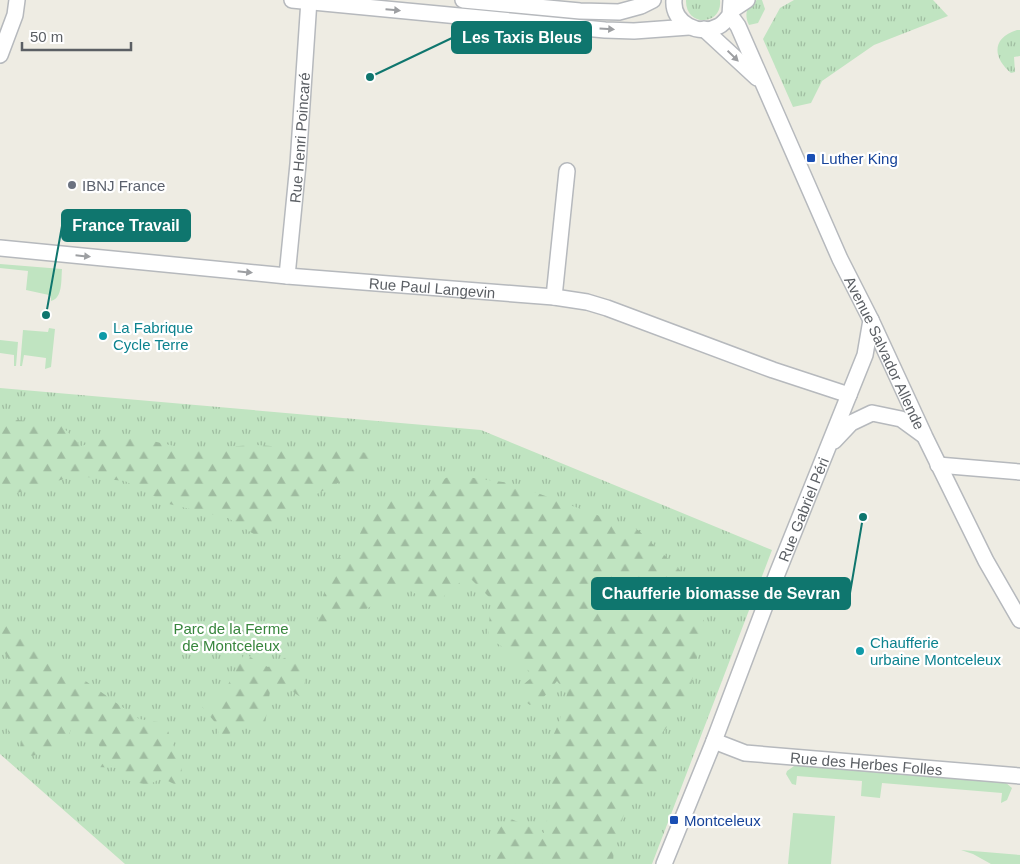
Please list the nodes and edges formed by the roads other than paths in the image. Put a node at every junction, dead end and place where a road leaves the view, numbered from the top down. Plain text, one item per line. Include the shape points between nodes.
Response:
1 (17, 0) edge
2 (292, 0) edge
3 (463, 0) edge
4 (653, 0) edge
5 (674, 0) edge
6 (748, 0) edge
7 (309, 1) edge
8 (731, 9) edge
9 (689, 27) junction
10 (704, 29) junction
11 (0, 56) edge
12 (762, 83) junction
13 (567, 171) dead end
14 (0, 248) edge
15 (287, 276) junction
16 (554, 297) junction
17 (871, 320) junction
18 (849, 396) junction
19 (925, 437) junction
20 (828, 448) junction
21 (938, 465) junction
22 (1020, 472) edge
23 (1020, 620) edge
24 (714, 741) junction
25 (1020, 776) edge
26 (664, 864) edge

1 - 11 street
2 - 7 street
3 - 4 street via 619,12
5 - 9 street via 677,16
6 - 8 street
7 -> 9 street via 605,30
7 - 15 street, Rue Henri Poincaré
8 - 10 street via 718,26
8 - 12 street, Avenue Salvador Allende
9 - 10 street
10 -> 12 street, Avenue Salvador Allende
12 - 17 street, Avenue Salvador Allende via 840,259
13 - 16 street
14 -> 15 street, Rue Paul Langevin
15 - 16 street, Rue Paul Langevin
16 - 18 street, Rue Paul Langevin via 608,308
17 - 18 street, Rue Gabriel Péri via 865,355
17 - 19 street, Avenue Salvador Allende
18 - 20 street, Rue Gabriel Péri
19 - 20 street via 901,419 872,413 851,423
19 - 21 street, Avenue Salvador Allende
20 - 24 street, Rue Gabriel Péri
21 - 22 street
21 - 23 street, Avenue Salvador Allende
24 - 25 street, Rue des Herbes Folles via 745,753
24 - 26 street, Rue Gabriel Péri

